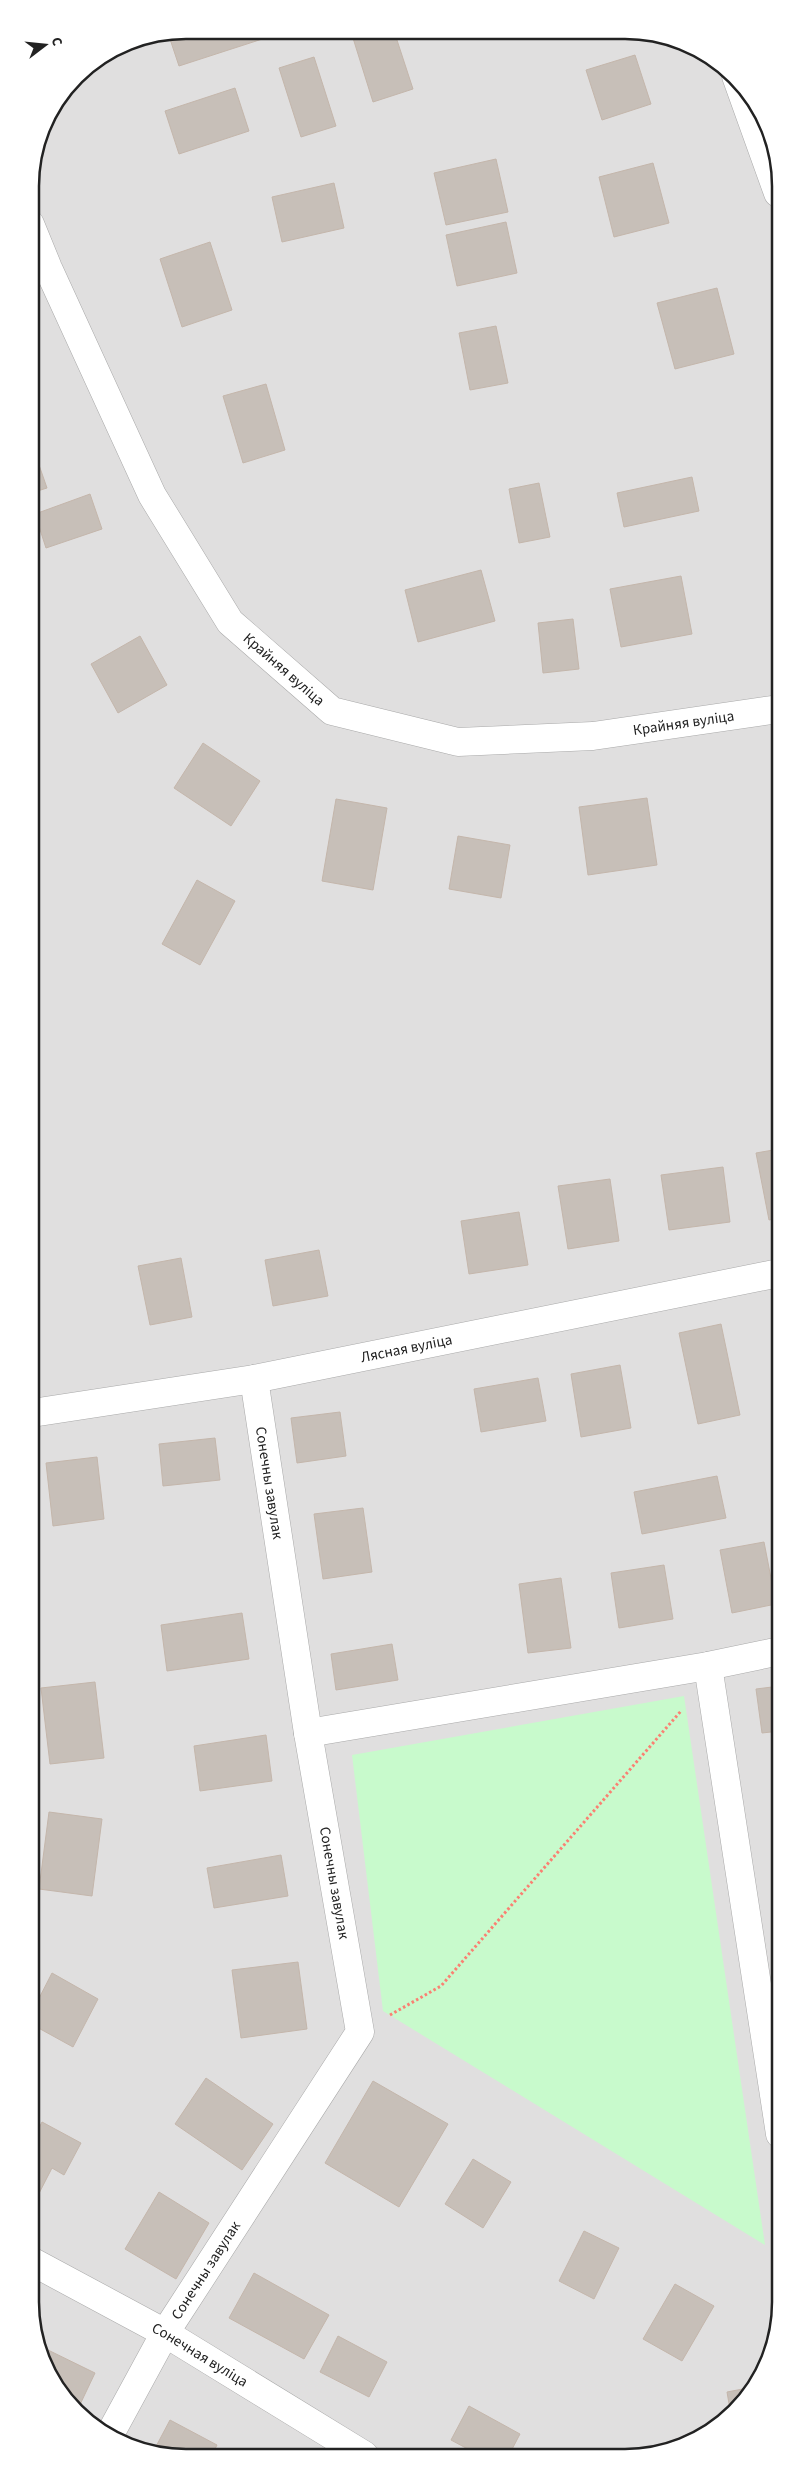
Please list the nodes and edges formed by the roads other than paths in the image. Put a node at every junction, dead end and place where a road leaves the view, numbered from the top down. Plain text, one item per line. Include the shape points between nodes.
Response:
1 (744, 100) edge
2 (771, 175) edge
3 (39, 246) edge
4 (772, 710) edge
5 (772, 1274) edge
6 (254, 1379) junction
7 (39, 1412) edge
8 (772, 1653) edge
9 (709, 1673) junction
10 (308, 1733) junction
11 (772, 2082) edge
12 (39, 2265) edge
13 (165, 2333) junction
14 (112, 2429) edge
15 (354, 2449) edge

1 - 2 street
3 - 4 street, Крайняя вуліца via 152,495 230,622 332,711 458,742 593,736
5 - 6 street, Лясная вуліца
6 - 7 street, Лясная вуліца
6 - 10 street, Сонечны завулак
8 - 9 street
9 - 10 street
9 - 11 street
10 - 13 street, Сонечны завулак via 360,2032
12 - 13 street, Сонечная вуліца
13 - 14 street, Сонечны завулак
13 - 15 street, Сонечная вуліца

